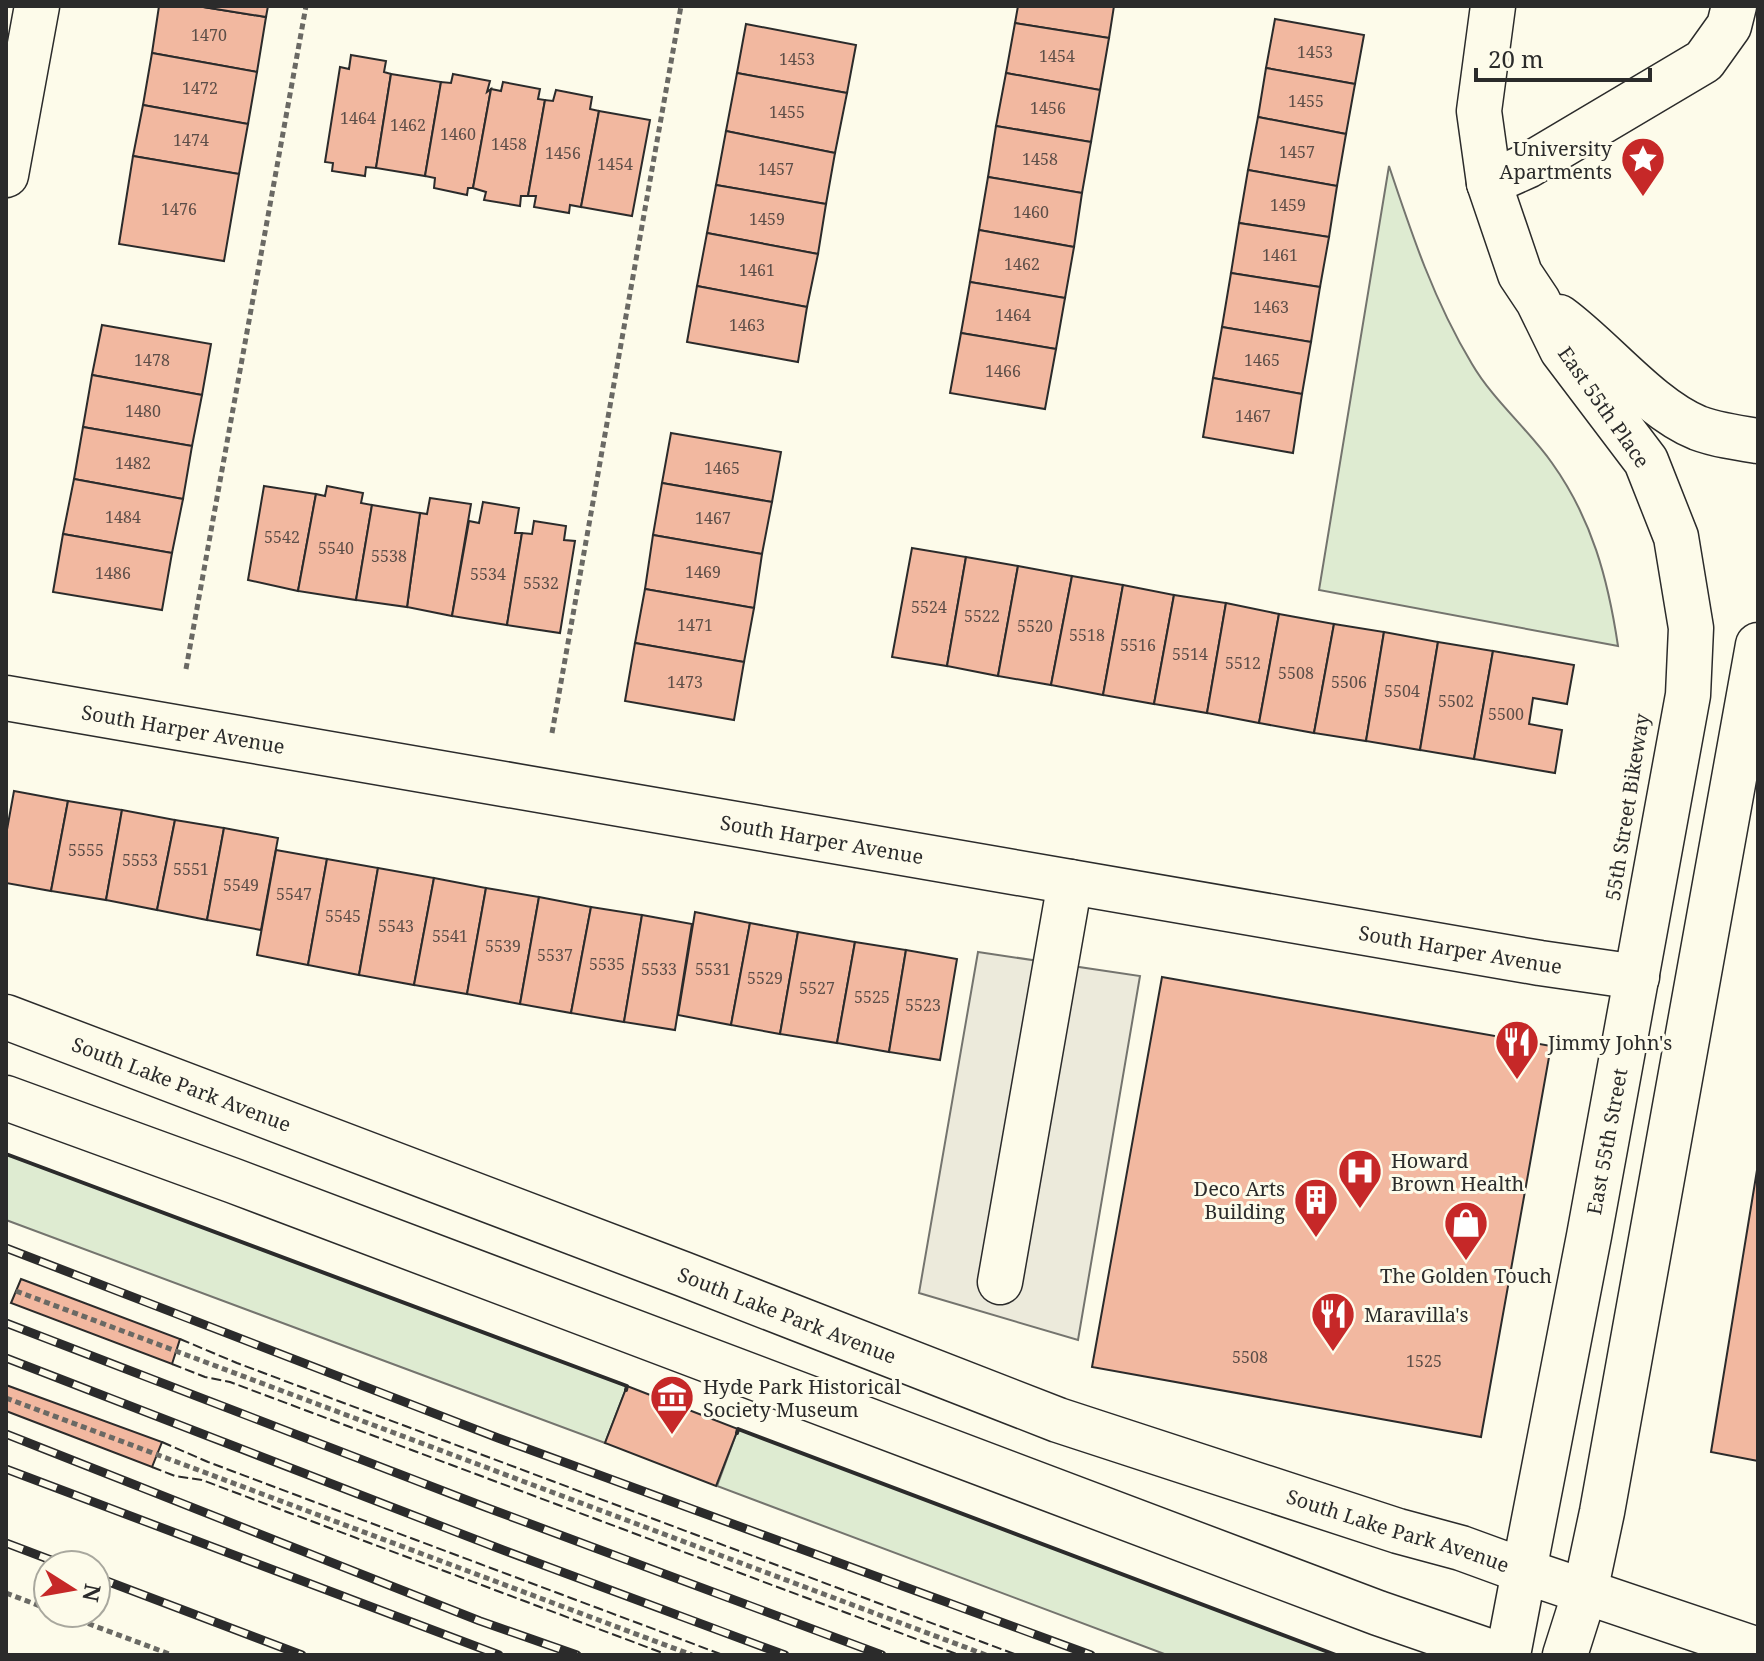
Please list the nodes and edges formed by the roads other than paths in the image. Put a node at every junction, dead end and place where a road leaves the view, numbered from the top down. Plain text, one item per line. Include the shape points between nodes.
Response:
1 (37, 6) edge
2 (1493, 6) edge
3 (1734, 6) edge
4 (6, 175) edge
5 (1489, 183) junction
6 (1538, 301) junction
7 (1758, 441) edge
8 (1691, 628) joint
9 (1758, 645) edge
10 (6, 698) edge
11 (1070, 882) junction
12 (1637, 977) junction
13 (6, 1017) edge
14 (6, 1098) edge
15 (1000, 1282) dead end
16 (1524, 1571) junction
17 (1585, 1592) junction
18 (1758, 1650) edge
19 (1500, 1655) edge
20 (1508, 1655) edge
21 (1565, 1655) edge

1 - 4 street
2 - 5 street, East 55th Place via 1479,111
3 - 5 street via 1729,26 1704,61
5 - 6 street, East 55th Place via 1520,274
6 - 7 street via 1661,406 1697,427
6 - 8 street, East 55th Place via 1562,350 1646,461 1676,537
8 - 12 street, East 55th Street via 1688,695
9 - 17 street
10 - 11 street, South Harper Avenue
11 - 12 street, South Harper Avenue
11 - 15 street
12 - 16 street, East 55th Street
13 - 16 street, South Lake Park Avenue via 1058,1420
14 - 19 street via 1349,1603
16 - 17 street, South Lake Park Avenue
16 - 20 street, East 55th Street
17 - 18 street, South Lake Park Avenue
17 - 21 street

